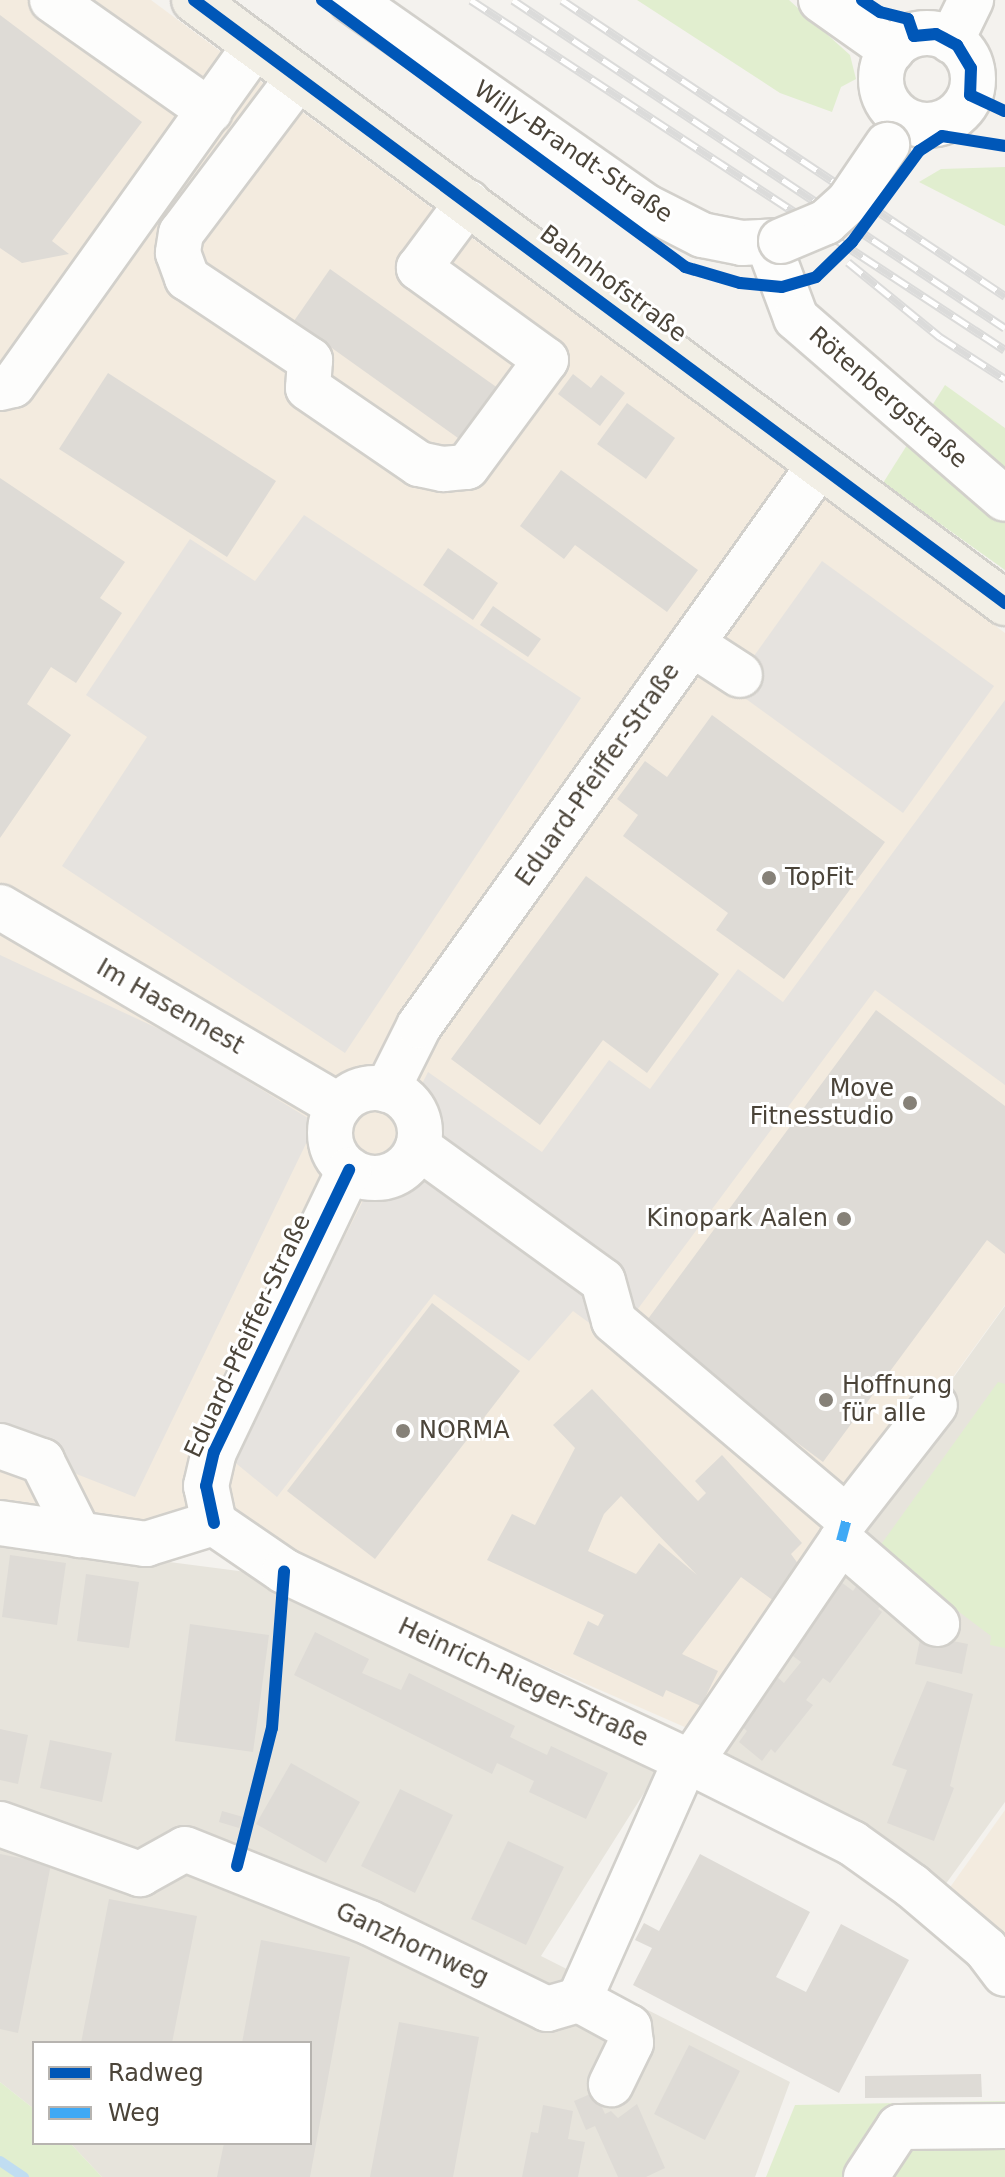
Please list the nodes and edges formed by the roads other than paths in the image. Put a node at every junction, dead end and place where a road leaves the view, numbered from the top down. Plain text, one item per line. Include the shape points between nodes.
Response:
1 (52, 0) edge
2 (194, 0) edge
3 (351, 0) edge
4 (821, 0) edge
5 (971, 0) edge
6 (951, 41) junction
7 (255, 46) junction
8 (892, 50) junction
9 (298, 78) junction
10 (988, 103) edge
11 (210, 111) junction
12 (895, 132) junction
13 (468, 202) junction
14 (774, 242) junction
15 (0, 388) edge
16 (818, 467) junction
17 (1005, 499) edge
18 (1005, 603) edge
19 (692, 644) junction
20 (740, 675) dead end
21 (0, 907) edge
22 (387, 1090) junction
23 (339, 1106) junction
24 (418, 1147) junction
25 (349, 1170) junction
26 (935, 1405) dead end
27 (0, 1446) edge
28 (0, 1523) edge
29 (214, 1523) junction
30 (79, 1535) junction
31 (937, 1624) dead end
32 (689, 1761) junction
33 (0, 1824) edge
34 (1005, 1974) edge
35 (579, 2000) junction
36 (611, 2084) dead end
37 (1005, 2126) edge
38 (867, 2173) edge

1 - 11 street
2 - 7 main road, Bahnhofstraße
3 - 14 street, Willy-Brandt-Straße via 647,207 702,235
4 - 8 street
5 - 6 street
6 - 8 street via 924,33
6 - 10 street via 969,61
7 - 9 main road, Bahnhofstraße
7 - 11 street
8 - 12 street via 881,86
9 - 13 main road, Bahnhofstraße
9 - 13 street via 181,233 178,253 187,278 310,360 308,388 419,464 443,469 467,467 546,360 419,268
10 - 12 street via 946,121
11 - 15 street via 13,385
12 - 14 street, Willy-Brandt-Straße, bridge via 849,201 826,222
13 - 16 main road, Bahnhofstraße
14 - 17 street, Rötenbergstraße via 796,318
16 - 18 main road, Bahnhofstraße
16 - 19 street, Eduard-Pfeiffer-Straße
19 - 20 street
19 - 22 street, Eduard-Pfeiffer-Straße via 419,1026
21 - 23 street, Im Hasennest
22 - 23 street via 361,1090
22 - 24 street via 416,1114
23 - 25 street via 330,1128 331,1144
24 - 25 street via 392,1175 369,1177
24 - 26 street via 603,1281 614,1321 847,1518
25 - 29 street, Eduard-Pfeiffer-Straße via 214,1452 206,1486
27 - 30 street via 42,1461
28 - 30 street
29 - 30 street via 146,1544
29 - 32 street, Heinrich-Rieger-Straße via 284,1571
31 - 32 street via 841,1541
32 - 34 street, Heinrich-Rieger-Straße via 852,1843 986,1949
32 - 35 street
33 - 35 street, Ganzhornweg via 140,1874 185,1849 370,1923 547,2009
35 - 36 street via 629,2027 631,2043
37 - 38 street via 899,2127

